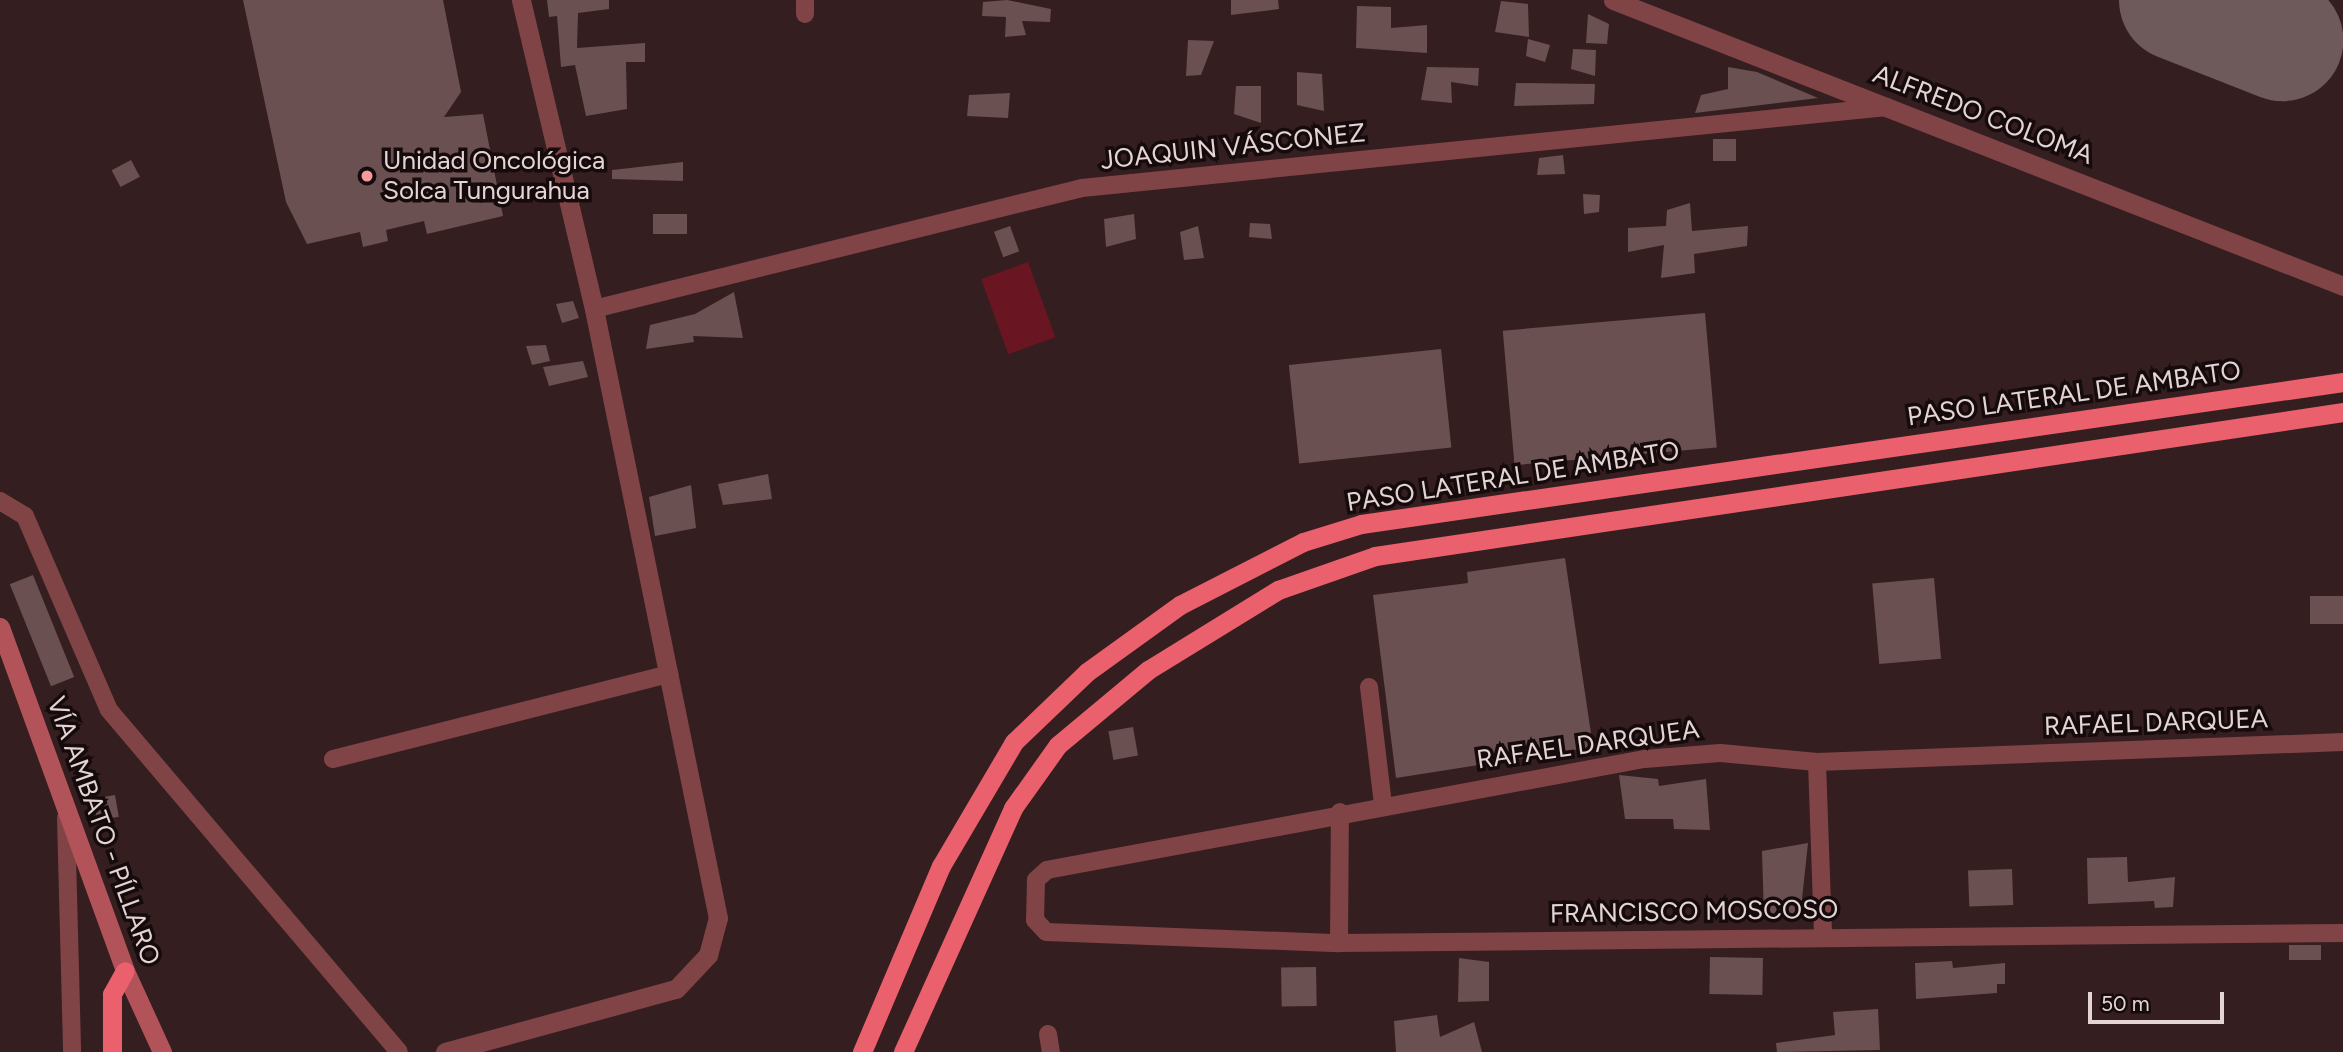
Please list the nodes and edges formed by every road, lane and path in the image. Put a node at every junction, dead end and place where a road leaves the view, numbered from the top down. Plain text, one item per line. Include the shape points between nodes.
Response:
1 (521, 0) edge
2 (1613, 0) edge
3 (1889, 107) junction
4 (2338, 284) edge
5 (594, 309) junction
6 (2343, 382) edge
7 (2343, 412) edge
8 (1893, 446) junction
9 (1897, 479) junction
10 (0, 502) edge
11 (0, 627) edge
12 (669, 674) junction
13 (1369, 687) dead end
14 (2343, 742) edge
15 (333, 759) dead end
16 (1817, 762) junction
17 (66, 803) junction
18 (1382, 804) junction
19 (1340, 812) junction
20 (1046, 932) joint
21 (2343, 933) edge
22 (1823, 936) junction
23 (1339, 943) junction
24 (125, 971) junction
25 (887, 991) junction
26 (1048, 1034) dead end
27 (72, 1052) edge
28 (113, 1052) edge
29 (162, 1052) edge
30 (399, 1052) edge
31 (445, 1052) edge
32 (857, 1052) edge
33 (862, 1052) edge
34 (903, 1052) edge
35 (1051, 1052) edge

1 - 5 street
2 - 3 street, ALFREDO COLOMA
3 - 4 street, ALFREDO COLOMA
3 - 5 street, JOAQUIN VÁSCONEZ via 1082,188
5 - 12 street
6 - 8 highway, PASO LATERAL DE AMBATO
7 - 9 highway
8 - 9 highway
8 - 25 highway, PASO LATERAL DE AMBATO via 1361,524 1219,580 1087,672 1014,742 941,866
9 - 34 highway via 1375,556 1238,608 1148,670 1058,745 1013,808
10 - 30 street via 25,516 110,710
11 - 17 main road, VÍA AMBATO - PÍLLARO
12 - 15 street
12 - 31 street via 718,918 708,955 676,989
13 - 18 street
14 - 16 street, RAFAEL DARQUEA
16 - 18 street, RAFAEL DARQUEA via 1720,753 1644,759
16 - 22 street
17 - 24 main road, VÍA AMBATO - PÍLLARO
17 - 27 street
18 - 19 street, RAFAEL DARQUEA
19 - 20 street, RAFAEL DARQUEA via 1040,873 1035,920
19 - 23 street
20 - 23 street, FRANCISCO MOSCOSO
21 - 22 street, FRANCISCO MOSCOSO
22 - 23 street, FRANCISCO MOSCOSO
24 - 28 highway via 112,994
24 - 29 main road, VÍA AMBATO - PÍLLARO
25 - 32 highway
25 - 33 highway, PASO LATERAL DE AMBATO
26 - 35 street

